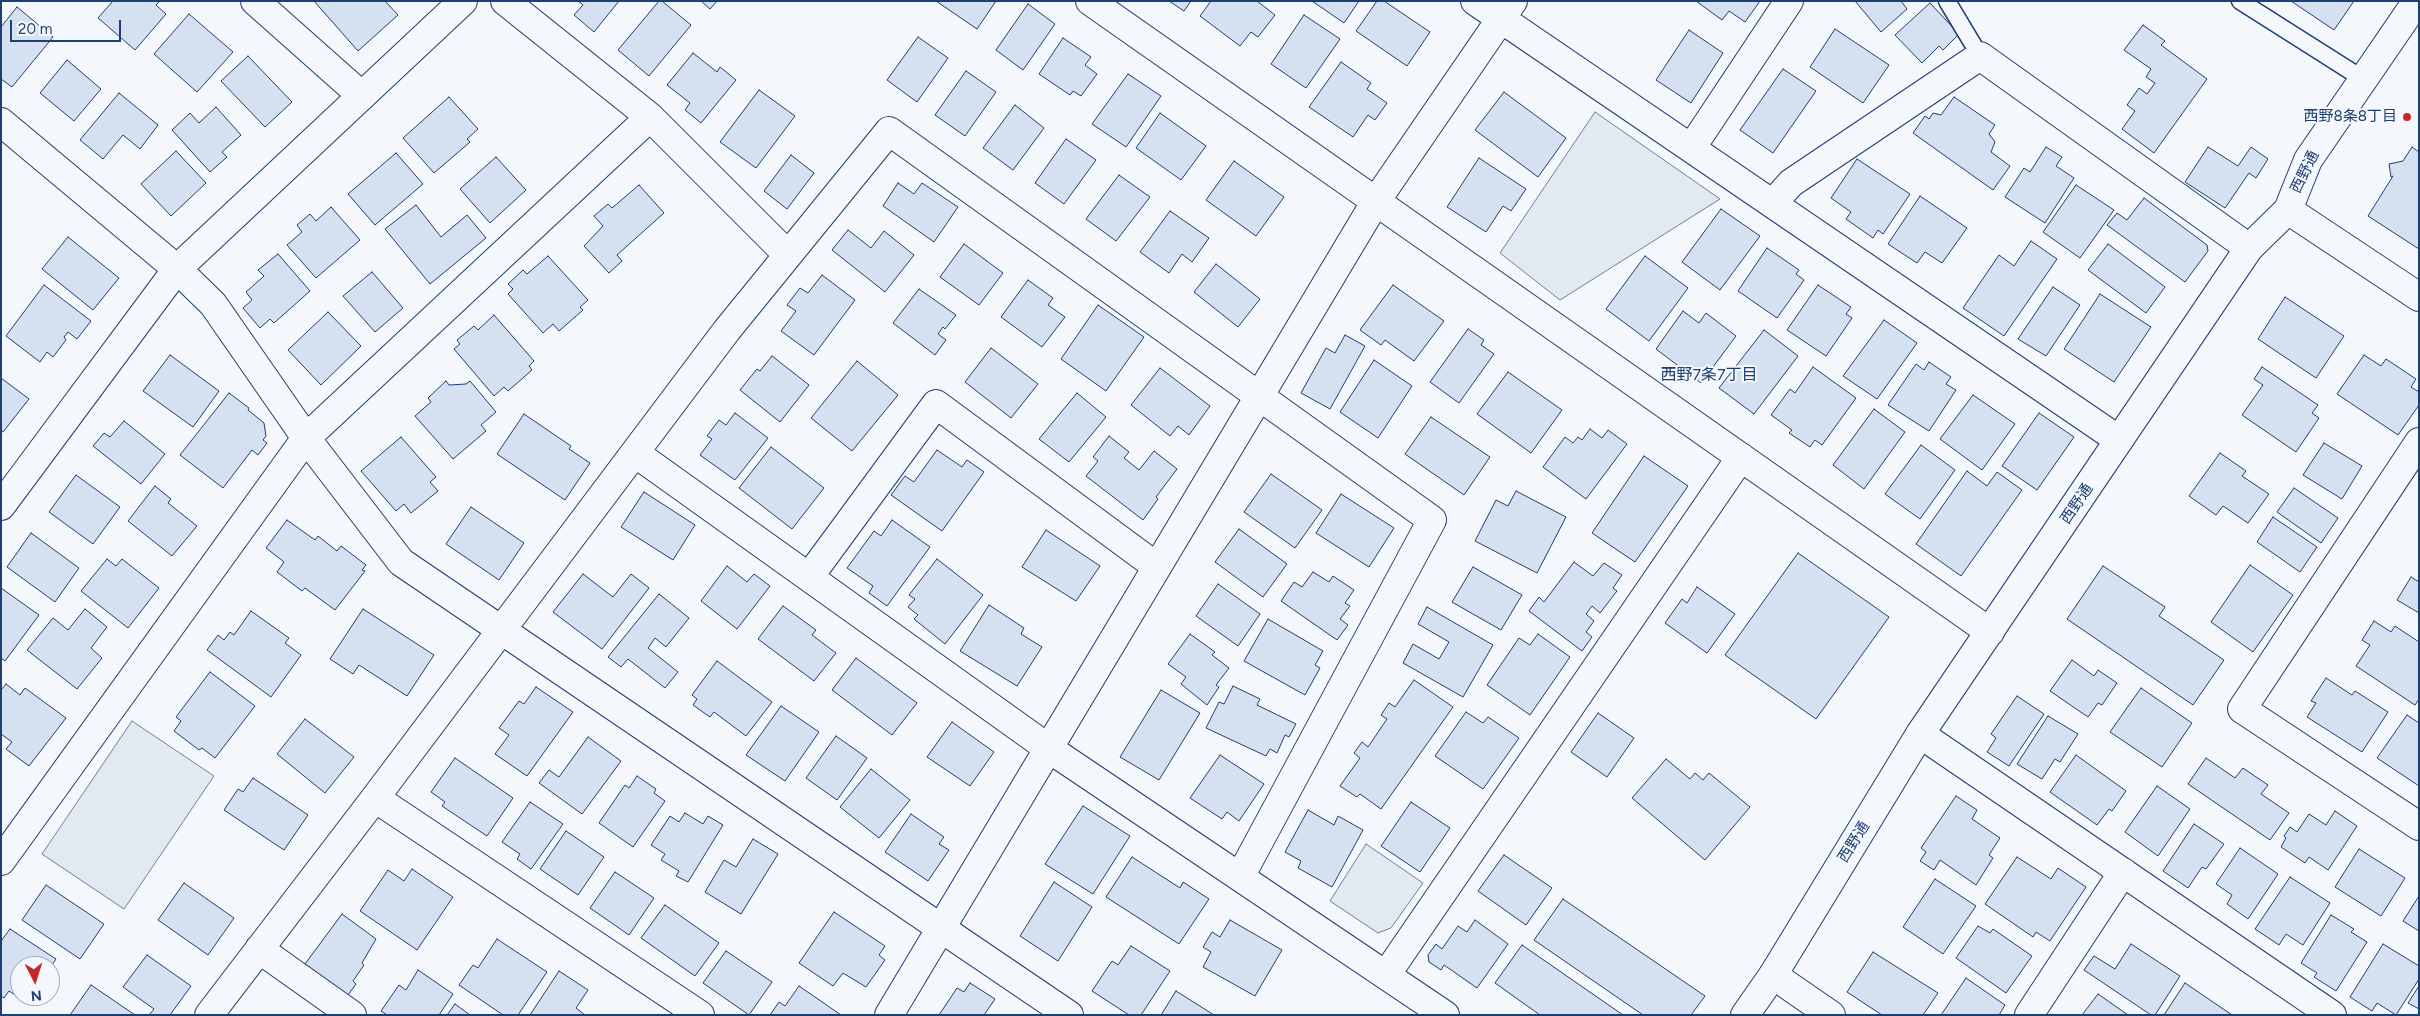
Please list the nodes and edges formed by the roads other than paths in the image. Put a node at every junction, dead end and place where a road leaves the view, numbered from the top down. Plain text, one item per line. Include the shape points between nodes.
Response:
1 (255, 1) edge
2 (463, 1) edge
3 (505, 1) edge
4 (1090, 1) edge
5 (1475, 1) edge
6 (1790, 1) edge
7 (1947, 1) edge
8 (2240, 1) edge
9 (2415, 9) edge
10 (1506, 10) edge
11 (1980, 56) junction
12 (2363, 79) junction
13 (362, 96) junction
14 (650, 117) junction
15 (1, 122) edge
16 (1692, 148) junction
17 (1376, 201) junction
18 (1774, 203) junction
19 (2288, 210) junction
20 (2249, 248) junction
21 (788, 255) junction
22 (177, 270) junction
23 (2419, 297) edge
24 (1260, 395) junction
25 (306, 438) junction
26 (2120, 440) junction
27 (2419, 442) edge
28 (635, 453) junction
29 (1741, 457) junction
30 (1, 506) edge
31 (1157, 567) junction
32 (809, 577) junction
33 (502, 630) junction
34 (1990, 632) junction
35 (1920, 734) junction
36 (1048, 748) junction
37 (375, 798) junction
38 (2419, 826) edge
39 (1, 861) edge
40 (2124, 872) junction
41 (1240, 877) junction
42 (941, 928) junction
43 (259, 949) junction
44 (1386, 975) junction
45 (1773, 975) junction
46 (2296, 1005) edge
47 (209, 1015) edge
48 (352, 1015) edge
49 (700, 1015) edge
50 (889, 1015) edge
51 (1068, 1015) edge
52 (1445, 1015) edge
53 (1746, 1015) edge
54 (1831, 1015) edge
55 (2029, 1015) edge
56 (2332, 1015) edge

1 - 13 street
2 - 13 street
3 - 14 street
4 - 17 street
5 - 10 street
6 - 16 street
7 - 11 lane
8 - 12 lane
9 - 12 street, 西野通
10 - 16 street
10 - 17 street
11 - 18 street via 1791,183
11 - 20 street
12 - 19 street, 西野通 via 2308,160
13 - 22 street
14 - 21 street
14 - 25 street
15 - 22 street
16 - 18 street
17 - 24 street
17 - 29 street
18 - 26 street
19 - 20 street, 西野通
19 - 23 street
20 - 26 street, 西野通
21 - 24 street via 889,131
21 - 28 street
22 - 25 street via 213,304
22 - 30 street
24 - 31 street
24 - 41 street via 1432,520
25 - 33 street via 401,562
25 - 39 street
26 - 34 street, 西野通
27 - 38 street via 2242,709
28 - 32 street
28 - 33 street
29 - 34 street
29 - 44 street
31 - 32 street via 936,404
31 - 36 street
32 - 36 street
33 - 37 street
33 - 42 street
34 - 35 street, 西野通
35 - 40 street
35 - 45 street, 西野通
36 - 41 street
36 - 42 street
37 - 43 street
37 - 49 street
40 - 46 street
40 - 55 street
41 - 44 street
42 - 50 street
42 - 51 street
43 - 47 street
43 - 48 street
44 - 52 street
45 - 53 street, 西野通
45 - 54 street
46 - 56 street

